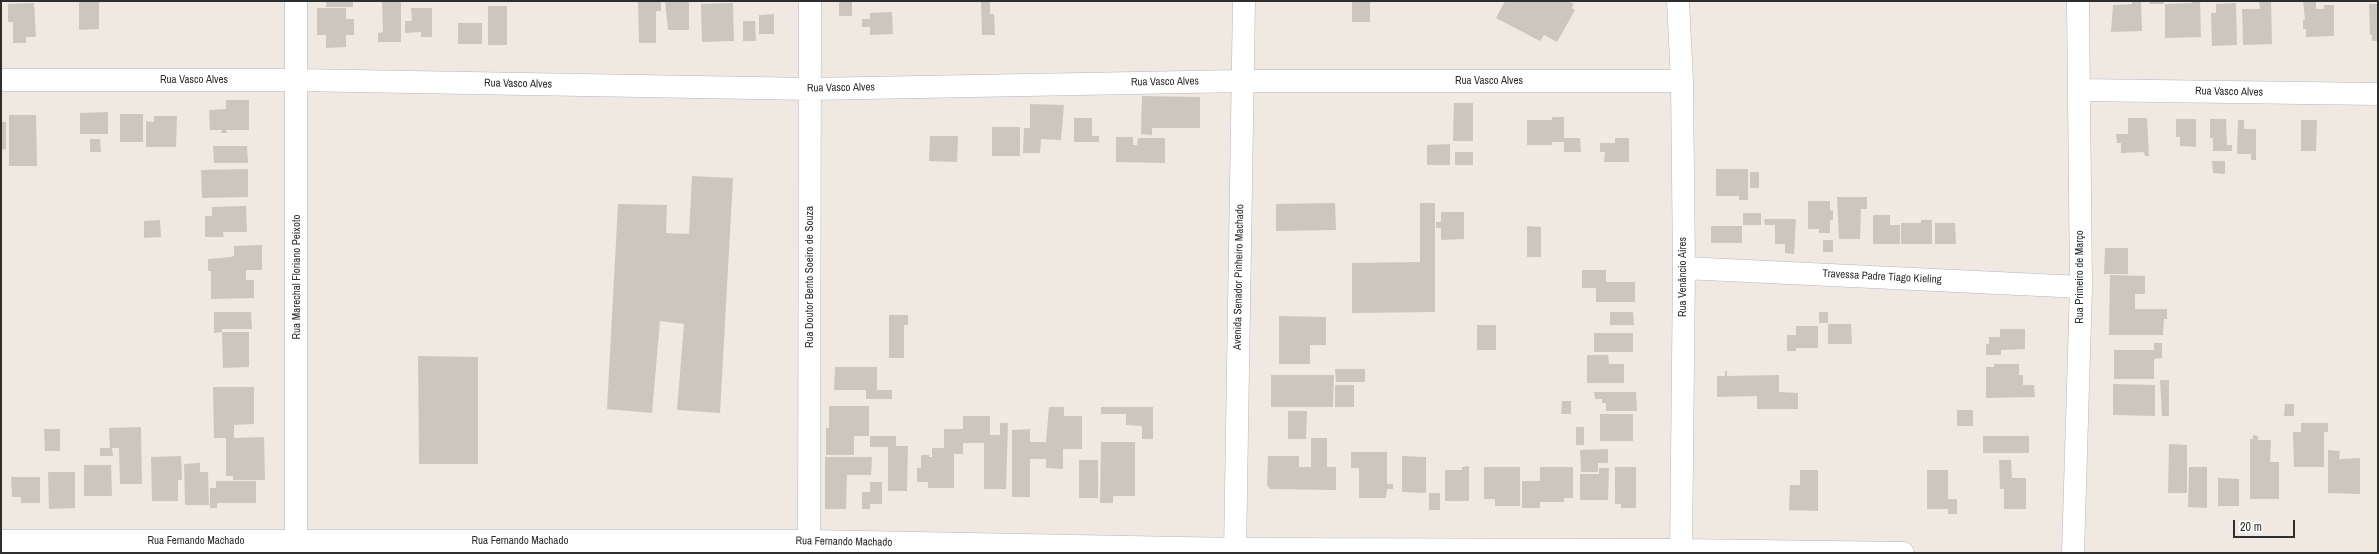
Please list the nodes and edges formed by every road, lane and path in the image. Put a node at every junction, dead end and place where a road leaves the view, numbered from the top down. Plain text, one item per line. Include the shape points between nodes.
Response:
1 (296, 1) edge
2 (810, 1) edge
3 (1244, 1) edge
4 (1678, 1) edge
5 (2078, 1) edge
6 (1, 80) edge
7 (297, 80) junction
8 (1242, 81) junction
9 (1682, 81) junction
10 (811, 89) junction
11 (2080, 90) junction
12 (2378, 94) edge
13 (1684, 268) junction
14 (2081, 287) junction
15 (1, 541) edge
16 (296, 547) edge
17 (809, 547) edge
18 (1235, 551) edge
19 (1681, 551) edge
20 (1903, 553) edge
21 (2074, 553) edge

1 - 7 street, Rua Marechal Floriano Peixoto
2 - 10 street, Rua Doutor Bento Soeiro de Souza
3 - 8 street, Avenida Senador Pinheiro Machado
4 - 9 street, Rua Venâncio Aires
5 - 11 street, Rua Primeiro de Março
6 - 7 street, Rua Vasco Alves
7 - 10 street, Rua Vasco Alves
7 - 16 street, Rua Marechal Floriano Peixoto
8 - 9 street, Rua Vasco Alves
8 - 10 street, Rua Vasco Alves
8 - 18 street, Avenida Senador Pinheiro Machado
9 - 13 street, Rua Venâncio Aires
10 - 17 street, Rua Doutor Bento Soeiro de Souza
11 - 12 street, Rua Vasco Alves
11 - 14 street, Rua Primeiro de Março
13 - 14 street, Travessa Padre Tiago Kieling
13 - 19 street, Rua Venâncio Aires
14 - 21 street, Rua Primeiro de Março
15 - 16 street, Rua Fernando Machado
16 - 17 street, Rua Fernando Machado
17 - 18 street, Rua Fernando Machado
18 - 19 street, Rua Fernando Machado
19 - 20 street, Rua Fernando Machado

